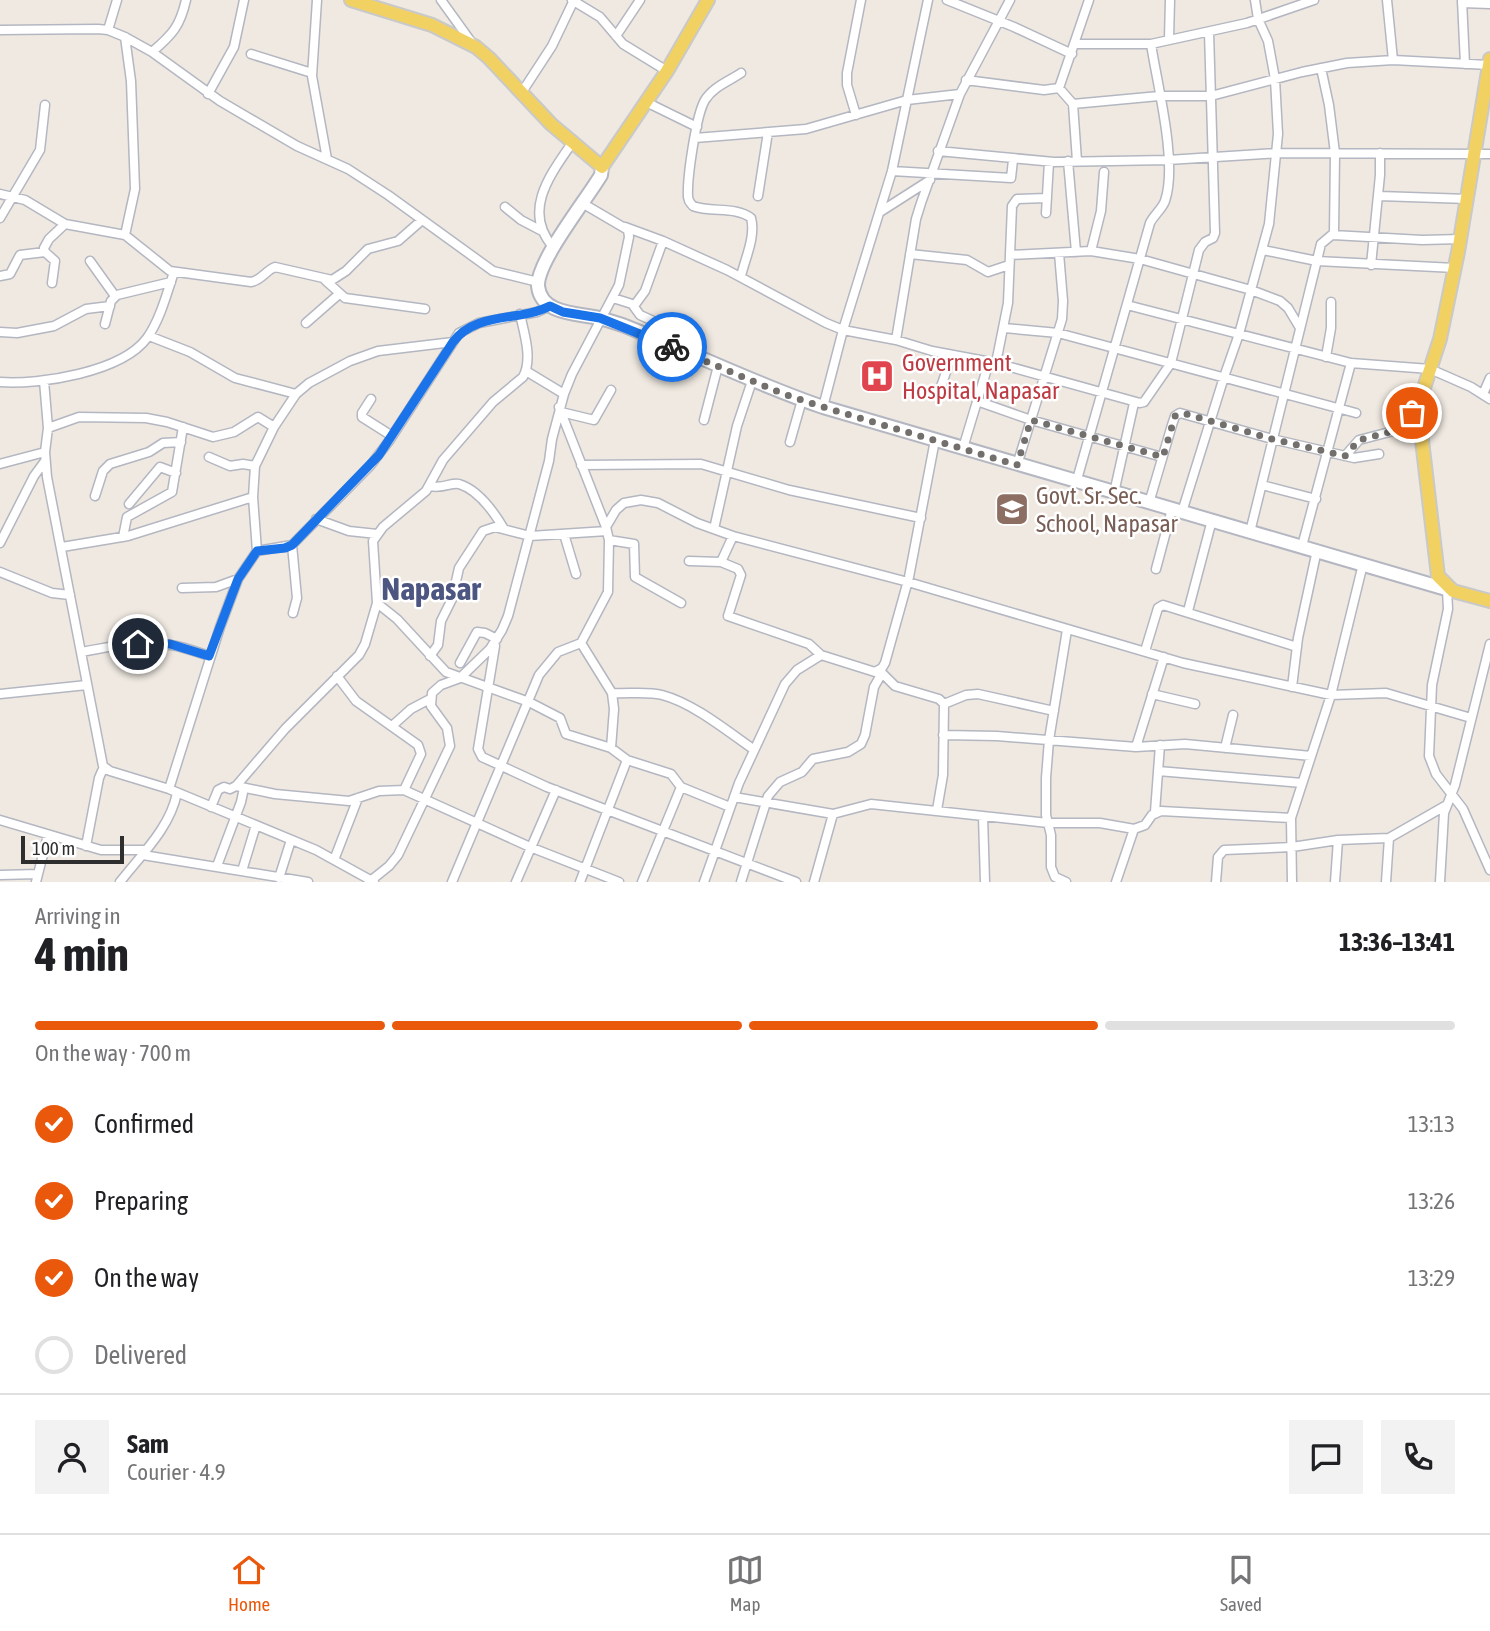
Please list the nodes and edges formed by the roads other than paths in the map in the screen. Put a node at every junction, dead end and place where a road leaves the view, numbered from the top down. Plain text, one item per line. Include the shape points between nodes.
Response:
1 (104, 0) edge
2 (186, 0) edge
3 (244, 0) edge
4 (317, 0) edge
5 (351, 0) edge
6 (441, 0) edge
7 (574, 0) edge
8 (640, 0) edge
9 (708, 0) edge
10 (861, 0) edge
11 (928, 0) edge
12 (947, 0) edge
13 (1010, 0) edge
14 (1089, 0) edge
15 (1170, 0) edge
16 (1255, 0) edge
17 (1314, 0) edge
18 (1387, 0) edge
19 (1462, 2) edge
20 (115, 4) edge
21 (1490, 4) edge
22 (1258, 19) junction
23 (998, 21) junction
24 (0, 30) edge
25 (108, 30) junction
26 (1209, 32) junction
27 (615, 36) junction
28 (125, 37) junction
29 (1169, 39) junction
30 (1151, 44) junction
31 (476, 47) junction
32 (1074, 49) junction
33 (152, 52) junction
34 (251, 54) dead end
35 (1393, 60) junction
36 (1465, 64) junction
37 (1321, 68) junction
38 (1489, 68) edge
39 (667, 71) junction
40 (312, 73) junction
41 (741, 74) dead end
42 (1275, 79) junction
43 (966, 80) junction
44 (1059, 88) junction
45 (522, 92) junction
46 (208, 94) junction
47 (960, 94) junction
48 (1159, 96) junction
49 (1211, 96) junction
50 (907, 100) junction
51 (646, 102) junction
52 (1073, 104) junction
53 (46, 105) dead end
54 (856, 115) junction
55 (697, 127) junction
56 (768, 132) junction
57 (695, 138) junction
58 (572, 143) junction
59 (938, 152) junction
60 (1278, 153) junction
61 (1335, 153) junction
62 (1380, 153) junction
63 (1474, 153) junction
64 (1490, 154) edge
65 (1212, 157) junction
66 (327, 159) junction
67 (1013, 160) junction
68 (1168, 160) junction
69 (1072, 161) junction
70 (1049, 162) junction
71 (601, 167) junction
72 (892, 171) junction
73 (1104, 172) dead end
74 (931, 176) junction
75 (0, 194) edge
76 (12, 195) junction
77 (758, 196) dead end
78 (1379, 196) junction
79 (1047, 198) junction
80 (1468, 199) junction
81 (582, 203) junction
82 (505, 207) dead end
83 (880, 212) junction
84 (1046, 213) dead end
85 (0, 218) edge
86 (422, 220) junction
87 (65, 224) junction
88 (625, 228) junction
89 (542, 231) junction
90 (125, 235) junction
91 (1333, 236) junction
92 (1374, 238) junction
93 (1461, 239) junction
94 (663, 241) junction
95 (554, 247) junction
96 (1263, 250) junction
97 (1091, 251) junction
98 (45, 252) junction
99 (1059, 253) junction
100 (1076, 253) junction
101 (910, 254) junction
102 (1010, 255) junction
103 (1140, 259) junction
104 (90, 261) dead end
105 (1317, 261) junction
106 (1371, 264) junction
107 (1009, 265) junction
108 (1455, 268) junction
109 (174, 272) junction
110 (1193, 274) junction
111 (0, 276) edge
112 (741, 276) junction
113 (325, 280) junction
114 (171, 282) junction
115 (538, 282) junction
116 (52, 283) dead end
117 (1251, 290) junction
118 (338, 295) junction
119 (115, 296) junction
120 (612, 298) junction
121 (1331, 302) dead end
122 (1127, 304) junction
123 (110, 306) junction
124 (550, 306) junction
125 (634, 306) junction
126 (425, 309) dead end
127 (520, 314) junction
128 (600, 318) junction
129 (1183, 319) junction
130 (306, 323) dead end
131 (105, 324) dead end
132 (1004, 328) junction
133 (1300, 328) junction
134 (673, 330) dead end
135 (843, 330) junction
136 (0, 332) edge
137 (1058, 333) junction
138 (1239, 334) junction
139 (149, 336) junction
140 (896, 340) junction
141 (453, 342) junction
142 (1115, 348) junction
143 (1295, 350) junction
144 (952, 355) junction
145 (1326, 357) junction
146 (993, 362) junction
147 (1171, 363) junction
148 (1351, 363) junction
149 (718, 366) junction
150 (1430, 369) junction
151 (526, 371) junction
152 (1045, 377) junction
153 (1223, 377) junction
154 (1490, 378) edge
155 (44, 381) junction
156 (752, 381) junction
157 (0, 382) edge
158 (611, 390) dead end
159 (1102, 391) junction
160 (296, 394) junction
161 (564, 394) junction
162 (1284, 394) junction
163 (938, 395) dead end
164 (1422, 397) junction
165 (1486, 397) edge
166 (371, 399) dead end
167 (802, 400) junction
168 (977, 401) junction
169 (1134, 403) junction
170 (823, 407) junction
171 (1338, 408) junction
172 (560, 409) junction
173 (1356, 413) dead end
174 (704, 420) dead end
175 (1031, 420) junction
176 (1211, 422) junction
177 (274, 426) junction
178 (183, 427) junction
179 (48, 428) junction
180 (392, 436) junction
181 (1089, 436) junction
182 (1272, 439) junction
183 (935, 440) junction
184 (181, 442) junction
185 (790, 442) dead end
186 (1124, 445) junction
187 (963, 448) junction
188 (1327, 452) junction
189 (1379, 454) dead end
190 (45, 456) junction
191 (1345, 456) junction
192 (209, 457) dead end
193 (1163, 457) junction
194 (0, 464) edge
195 (1017, 465) junction
196 (255, 466) junction
197 (581, 466) junction
198 (727, 471) junction
199 (176, 473) junction
200 (1076, 483) junction
201 (1262, 485) junction
202 (430, 486) junction
203 (1114, 493) junction
204 (95, 496) dead end
205 (253, 497) junction
206 (1315, 499) junction
207 (1149, 503) junction
208 (129, 504) dead end
209 (1177, 510) junction
210 (921, 518) junction
211 (316, 519) junction
212 (1212, 520) junction
213 (504, 529) junction
214 (714, 529) junction
215 (1250, 532) junction
216 (608, 533) junction
217 (376, 534) junction
218 (564, 534) junction
219 (530, 536) junction
220 (733, 536) junction
221 (123, 537) junction
222 (0, 543) edge
223 (292, 545) junction
224 (1302, 546) junction
225 (62, 548) junction
226 (257, 551) junction
227 (1317, 551) junction
228 (688, 561) dead end
229 (721, 562) junction
230 (1363, 564) junction
231 (1156, 569) dead end
232 (0, 572) edge
233 (576, 574) dead end
234 (238, 579) junction
235 (908, 582) junction
236 (181, 588) dead end
237 (1450, 590) junction
238 (71, 596) junction
239 (1490, 601) edge
240 (377, 603) junction
241 (681, 603) dead end
242 (1188, 611) junction
243 (293, 614) dead end
244 (1066, 630) junction
245 (496, 640) junction
246 (581, 643) junction
247 (1490, 644) edge
248 (1297, 647) junction
249 (1145, 651) junction
250 (81, 652) junction
251 (821, 655) junction
252 (209, 656) junction
253 (430, 656) junction
254 (1164, 657) junction
255 (460, 663) dead end
256 (880, 672) junction
257 (337, 676) junction
258 (460, 678) junction
259 (87, 685) junction
260 (1292, 687) junction
261 (486, 688) junction
262 (612, 693) junction
263 (0, 694) edge
264 (1152, 694) junction
265 (1331, 695) junction
266 (430, 699) junction
267 (529, 702) junction
268 (944, 704) junction
269 (1195, 704) dead end
270 (1430, 705) junction
271 (1054, 710) junction
272 (1233, 715) dead end
273 (1471, 718) junction
274 (392, 726) junction
275 (943, 735) junction
276 (1049, 740) junction
277 (1160, 745) junction
278 (1136, 747) junction
279 (611, 748) junction
280 (1225, 748) junction
281 (753, 749) junction
282 (1311, 757) junction
283 (627, 760) junction
284 (503, 766) junction
285 (107, 769) junction
286 (1158, 771) junction
287 (1302, 783) junction
288 (240, 787) junction
289 (681, 787) junction
290 (404, 790) junction
291 (556, 790) junction
292 (173, 791) junction
293 (1452, 794) junction
294 (734, 797) junction
295 (358, 798) junction
296 (425, 801) junction
297 (766, 801) junction
298 (1446, 806) junction
299 (211, 807) junction
300 (730, 807) junction
301 (609, 810) junction
302 (937, 810) junction
303 (1154, 812) junction
304 (833, 814) junction
305 (983, 816) junction
306 (235, 817) junction
307 (1291, 818) junction
308 (0, 820) edge
309 (1048, 823) junction
310 (478, 824) junction
311 (256, 825) junction
312 (1134, 829) junction
313 (662, 830) junction
314 (48, 835) junction
315 (1389, 838) junction
316 (291, 840) junction
317 (1338, 840) junction
318 (86, 846) junction
319 (530, 847) junction
320 (1292, 847) junction
321 (715, 851) junction
322 (144, 853) junction
323 (334, 859) junction
324 (747, 863) junction
325 (217, 866) junction
326 (585, 869) junction
327 (1490, 870) edge
328 (242, 872) junction
329 (0, 875) edge
330 (37, 878) edge
331 (279, 878) junction
332 (371, 881) edge
333 (120, 882) edge
334 (308, 882) edge
335 (452, 882) edge
336 (516, 882) edge
337 (580, 882) edge
338 (619, 882) edge
339 (642, 882) edge
340 (704, 882) edge
341 (741, 882) edge
342 (796, 882) edge
343 (814, 882) edge
344 (985, 882) edge
345 (1066, 882) edge
346 (1116, 882) edge
347 (1216, 882) edge
348 (1292, 882) edge
349 (1335, 882) edge
350 (1386, 882) edge
351 (1440, 882) edge

1 - 20 street
2 - 33 street via 172,35
3 - 46 street via 234,47
4 - 40 street
5 - 31 main road via 432,25
6 - 31 street
7 - 27 street via 600,17
7 - 45 street
8 - 27 street
9 - 39 main road
10 - 54 street via 847,73
11 - 50 street
12 - 23 street
13 - 23 street
14 - 32 street
15 - 29 street
16 - 22 street
17 - 22 street
18 - 35 street
19 - 21 street
19 - 36 street
20 - 25 street
22 - 26 street
22 - 42 street via 1268,41
23 - 32 street
23 - 43 street
24 - 25 street
25 - 28 street
26 - 29 street
26 - 49 street
27 - 39 street
28 - 33 street
28 - 90 street via 135,188
29 - 30 street
30 - 32 street
30 - 48 street
31 - 45 main road
32 - 44 street
33 - 46 street
34 - 40 street
35 - 36 street
35 - 37 street
36 - 38 street
37 - 42 street
37 - 61 street
38 - 63 main road
39 - 51 main road
40 - 66 street
41 - 55 street via 707,97
42 - 49 street
42 - 60 street
43 - 44 street
43 - 47 street
44 - 52 street
45 - 58 main road
46 - 66 street
47 - 50 street
47 - 59 street
48 - 49 street
48 - 52 street
48 - 68 street
49 - 65 street
50 - 54 street
50 - 72 street
51 - 55 street
51 - 71 main road
52 - 69 street
53 - 76 street via 42,145
54 - 56 street via 806,129
55 - 57 street
56 - 57 street
56 - 77 street
57 - 112 street via 689,201 701,209 738,212 751,218
58 - 71 main road
58 - 89 street via 543,188
59 - 67 street
59 - 74 street
60 - 61 street
60 - 65 street
60 - 96 street
61 - 62 street
61 - 91 street
62 - 63 street
62 - 78 street
63 - 64 street
63 - 80 main road
65 - 68 street
65 - 110 street via 1215,233 1201,246
66 - 86 street
67 - 70 street
67 - 74 street via 1011,178
68 - 69 street
68 - 103 street via 1166,199 1150,223
69 - 70 street
69 - 100 street
70 - 79 street
71 - 81 main road via 601,175
72 - 74 street
72 - 83 street
73 - 97 street
74 - 83 street
74 - 101 street
75 - 76 street
76 - 85 street
76 - 87 street
78 - 80 street
78 - 92 street
79 - 84 street
79 - 102 street via 1014,202
80 - 93 main road
81 - 88 street
81 - 95 main road
82 - 89 street
83 - 135 street
86 - 113 street via 398,241 368,249 338,276
86 - 115 street via 493,271
87 - 90 street
87 - 98 street via 46,244
88 - 94 street
88 - 120 street via 629,237
89 - 95 street
90 - 109 street
91 - 92 street
91 - 105 street via 1323,242
92 - 93 street
92 - 106 street
93 - 108 main road
94 - 112 street
94 - 125 street via 645,291
95 - 115 main road
96 - 105 street
96 - 117 street
97 - 100 street
97 - 103 street
98 - 111 street via 20,255 10,274
98 - 116 street via 55,261
99 - 100 street
99 - 102 street
99 - 137 street via 1063,310
101 - 107 street via 967,260 988,272
101 - 140 street
102 - 107 street
103 - 110 street
103 - 122 street
104 - 119 street
105 - 106 street
105 - 133 street
106 - 108 street
107 - 132 street
108 - 150 main road
109 - 113 street via 251,282 275,267
109 - 114 street
110 - 117 street
110 - 129 street
112 - 135 street
113 - 118 street
114 - 119 street
114 - 139 street
115 - 124 main road
117 - 133 street via 1284,303
117 - 138 street
118 - 126 street
118 - 130 street
119 - 123 street
120 - 125 street
120 - 128 street
121 - 145 street
122 - 129 street
122 - 142 street
123 - 131 street
123 - 136 street via 86,309 54,326
124 - 127 street
124 - 128 main road
125 - 134 street via 640,315
127 - 141 street via 479,323 463,330
127 - 151 street
128 - 149 main road
128 - 161 street
129 - 138 street
129 - 147 street
132 - 137 street
132 - 146 street
133 - 143 street
135 - 140 street
135 - 170 street
137 - 142 street
137 - 152 street
138 - 143 street
138 - 153 street
139 - 155 street via 107,366
139 - 160 street via 190,352 235,378
140 - 144 street
141 - 160 street via 361,356
141 - 180 street
142 - 147 street
142 - 159 street
143 - 145 street
143 - 162 street
144 - 146 street
144 - 163 street
145 - 148 street
146 - 152 street
146 - 168 street
147 - 153 street
147 - 169 street via 1144,402
148 - 150 street
148 - 171 street
149 - 156 main road
149 - 174 street
150 - 164 main road
150 - 165 street
151 - 161 street
151 - 202 street via 443,460
152 - 159 street
152 - 175 street
153 - 162 street
153 - 176 street
154 - 165 street
155 - 157 street
155 - 179 street
156 - 167 main road
156 - 198 street
158 - 172 street via 594,420
159 - 169 street
159 - 181 street
160 - 177 street
161 - 172 street
162 - 171 street
162 - 182 street
164 - 191 street via 1401,429 1359,440
164 - 237 main road via 1419,415 1436,569
166 - 180 street via 362,417
167 - 170 main road
167 - 185 street
168 - 175 street
168 - 187 street
169 - 186 street
170 - 183 main road
171 - 173 street
171 - 188 street
172 - 197 street
172 - 219 street
175 - 181 street
175 - 195 street
176 - 182 street
176 - 193 street via 1177,414
176 - 209 street
177 - 178 street via 258,417 234,432 214,437
177 - 196 street
178 - 179 street via 155,419 87,416
178 - 184 street
179 - 190 street
180 - 211 street via 370,466
181 - 186 street
181 - 200 street
182 - 188 street
182 - 201 street
183 - 187 main road
183 - 210 street
184 - 199 street
184 - 204 street via 163,443 110,464
186 - 193 street
186 - 203 street
187 - 195 main road
188 - 191 street
188 - 206 street
189 - 191 street
190 - 194 street
190 - 222 street
190 - 225 street
192 - 196 street via 230,466
193 - 207 street
195 - 200 main road
196 - 205 street
197 - 198 street via 686,463
197 - 216 street
198 - 210 street via 789,490
198 - 214 street
199 - 208 street via 160,467
199 - 221 street via 170,494 127,517
200 - 203 main road
201 - 206 street
201 - 215 street
202 - 213 street via 460,485 483,500
202 - 217 street
203 - 207 main road
205 - 221 street
205 - 226 street
206 - 224 street
207 - 209 main road
209 - 212 main road
209 - 231 street
210 - 235 street
211 - 217 street
211 - 223 street
212 - 215 main road
212 - 242 street
213 - 219 street
213 - 253 street via 483,531 470,549 440,621 438,645
214 - 216 street via 657,503 632,500 620,506
214 - 220 street
215 - 224 main road
216 - 218 street
216 - 241 street via 634,544 635,577
216 - 246 street via 608,592
217 - 240 street via 372,548
218 - 219 street
218 - 233 street
219 - 245 street via 508,616
220 - 229 street
220 - 235 street
221 - 225 street
223 - 226 street
223 - 243 street via 298,598
224 - 227 main road
225 - 238 street
226 - 234 street
227 - 230 main road
227 - 248 street
228 - 229 street
229 - 251 street via 741,575 728,616 809,644
230 - 237 main road
230 - 265 street
232 - 238 street via 30,586
234 - 236 street via 216,587
234 - 252 street
235 - 244 street
235 - 256 street
237 - 239 main road
237 - 270 street
238 - 250 street
240 - 253 street
240 - 257 street via 359,655
242 - 248 street
242 - 249 street via 1160,606
244 - 249 street
244 - 271 street
245 - 255 street via 477,632
245 - 258 street
245 - 261 street
246 - 262 street
246 - 267 street via 551,658
247 - 273 street
248 - 260 street
249 - 254 street
250 - 252 street via 155,643
250 - 259 street
251 - 256 street
251 - 281 street via 790,677
252 - 292 street
253 - 258 street via 442,670
254 - 260 street
254 - 264 street
256 - 268 street via 895,686
256 - 297 street via 861,744 848,752 813,759 802,772 780,782
257 - 274 street via 356,701
257 - 288 street via 285,729
258 - 261 street
258 - 266 street via 441,685
259 - 263 street
259 - 285 street via 101,761
260 - 265 street
261 - 267 street
261 - 284 street via 479,754
262 - 279 street
262 - 281 street via 671,699
264 - 269 street
264 - 278 street
265 - 270 street via 1376,692
265 - 282 street
266 - 274 street
266 - 296 street via 449,734 450,746
267 - 279 street via 560,718 566,734
267 - 284 street
268 - 271 street via 978,694
268 - 275 street
270 - 273 street
270 - 293 street via 1431,766
271 - 276 street
272 - 280 street
273 - 293 street
274 - 290 street via 412,739 421,754
275 - 276 street
275 - 302 street
276 - 278 street
276 - 309 street
277 - 278 street
277 - 280 street
277 - 286 street
279 - 283 street
280 - 282 street
281 - 294 street
282 - 287 street
283 - 289 street via 671,774
283 - 301 street
284 - 291 street
284 - 310 street
285 - 292 street
285 - 318 street via 99,778
286 - 287 street
286 - 303 street
287 - 307 street
288 - 295 street via 349,801
288 - 299 street via 220,788
288 - 306 street
289 - 300 street
289 - 313 street
290 - 295 street
290 - 296 street
291 - 301 street
291 - 319 street
292 - 299 street
292 - 322 street via 170,815
293 - 298 street
293 - 327 street
294 - 297 street
294 - 300 street
295 - 323 street
296 - 310 street
296 - 332 street via 398,855
297 - 304 street
297 - 324 street
298 - 315 street
298 - 351 street
299 - 306 street
300 - 321 street
301 - 313 street
301 - 326 street
302 - 304 street via 867,804
302 - 305 street
303 - 307 street
303 - 312 street via 1146,825
304 - 343 street
305 - 309 street
305 - 344 street
306 - 311 street
306 - 325 street
307 - 320 street
308 - 314 street
309 - 312 street via 1100,823
309 - 345 street via 1052,874
310 - 319 street
310 - 335 street
311 - 316 street
311 - 328 street
312 - 346 street
313 - 321 street
313 - 339 street
314 - 318 street
314 - 330 street
315 - 317 street
315 - 350 street
316 - 323 street
316 - 331 street
317 - 320 street
317 - 349 street
318 - 322 street
319 - 326 street
319 - 336 street
320 - 347 street via 1224,850 1218,857
320 - 348 street
321 - 324 street
321 - 340 street
322 - 325 street
322 - 333 street
323 - 332 street
324 - 341 street
324 - 342 street
325 - 328 street
326 - 337 street
326 - 338 street
328 - 331 street
329 - 330 street
331 - 334 street

